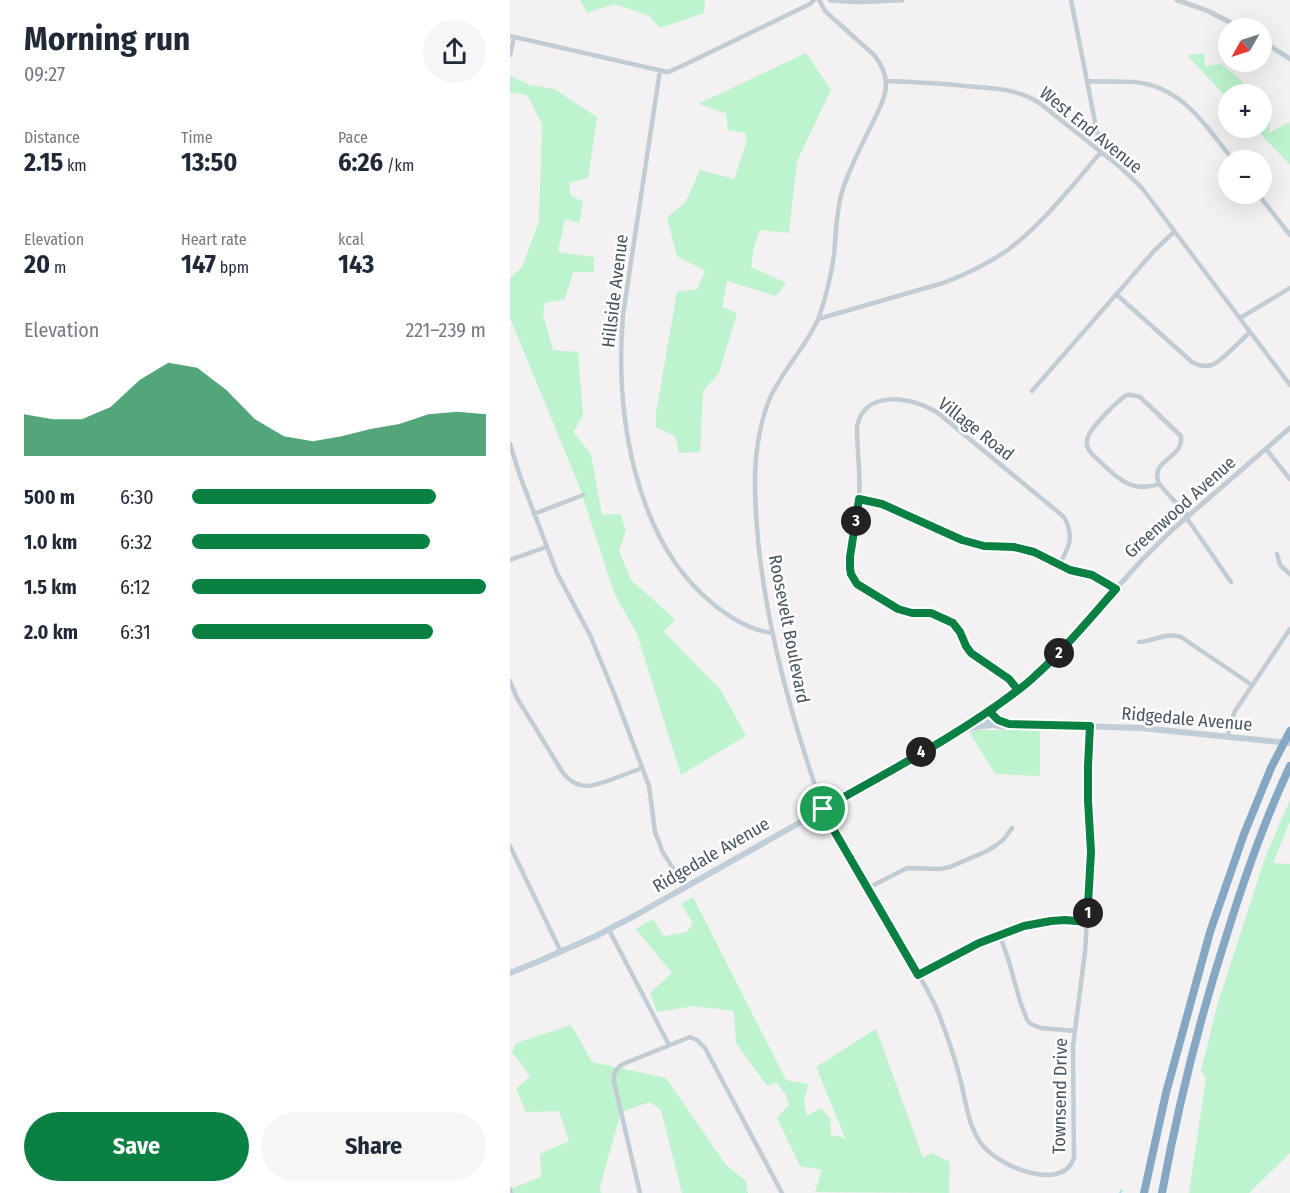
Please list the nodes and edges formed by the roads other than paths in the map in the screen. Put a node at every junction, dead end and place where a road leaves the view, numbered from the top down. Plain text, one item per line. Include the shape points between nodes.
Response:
1 (814, 0) edge
2 (819, 0) edge
3 (830, 0) edge
4 (902, 0) edge
5 (1071, 0) edge
6 (1177, 0) edge
7 (1222, 18) edge
8 (512, 36) edge
9 (1272, 47) edge
10 (510, 55) edge
11 (1290, 59) edge
12 (660, 70) junction
13 (886, 81) junction
14 (1087, 81) junction
15 (1225, 150) edge
16 (1101, 152) junction
17 (1266, 204) edge
18 (1174, 232) junction
19 (1290, 235) edge
20 (1290, 288) edge
21 (1116, 294) junction
22 (1240, 318) junction
23 (818, 319) junction
24 (1250, 332) junction
25 (1290, 385) edge
26 (1032, 391) dead end
27 (1290, 428) edge
28 (510, 444) edge
29 (1266, 450) junction
30 (1290, 479) edge
31 (1159, 484) junction
32 (583, 495) dead end
33 (859, 499) junction
34 (534, 514) junction
35 (1187, 516) junction
36 (546, 546) junction
37 (1277, 554) dead end
38 (510, 560) edge
39 (1059, 565) junction
40 (1290, 574) edge
41 (1231, 582) dead end
42 (1116, 589) junction
43 (1290, 629) edge
44 (772, 633) junction
45 (1139, 642) dead end
46 (510, 681) edge
47 (1252, 685) junction
48 (1018, 690) junction
49 (990, 712) junction
50 (983, 716) junction
51 (1009, 724) junction
52 (992, 725) junction
53 (1090, 726) junction
54 (960, 730) junction
55 (1290, 731) edge
56 (1228, 737) junction
57 (1290, 743) edge
58 (1290, 766) edge
59 (642, 768) junction
60 (822, 809) junction
61 (1012, 828) dead end
62 (510, 846) edge
63 (685, 887) junction
64 (868, 888) junction
65 (1087, 922) junction
66 (609, 930) junction
67 (1000, 935) junction
68 (561, 952) junction
69 (510, 972) edge
70 (918, 975) junction
71 (1075, 1031) junction
72 (669, 1045) junction
73 (1057, 1180) dead end
74 (1042, 1181) dead end
75 (640, 1193) edge
76 (782, 1193) edge
77 (1144, 1193) edge
78 (1162, 1193) edge

1 - 12 street via 671,71
2 - 13 street via 825,11 874,55
3 - 4 street
5 - 14 street
6 - 7 street
8 - 10 street
8 - 12 street
9 - 11 street
12 - 44 street, Hillside Avenue via 622,323 621,384 631,449 651,518 686,578 730,617
13 - 16 street, West End Avenue via 1005,89 1022,94 1038,102
13 - 23 street, Roosevelt Boulevard via 883,100 842,192 828,287
14 - 15 street via 1134,82 1174,95 1200,117
14 - 16 street
16 - 18 street, West End Avenue via 1142,188
16 - 23 street via 1038,224 991,261 943,283
17 - 19 street
18 - 21 street
18 - 22 street, West End Avenue
20 - 22 street
21 - 24 street via 1197,365 1216,363
21 - 26 street
22 - 24 street, West End Avenue
23 - 44 street, Roosevelt Boulevard via 770,400 756,453 755,511
24 - 25 street, West End Avenue
27 - 29 street, Greenwood Avenue
28 - 34 street
29 - 30 street
29 - 35 street, Greenwood Avenue
31 - 31 street via 1157,471 1178,451 1181,436 1140,397 1127,395 1090,432 1088,448 1130,486
31 - 35 street
32 - 34 street
33 - 39 street via 882,504 962,540 1024,549
33 - 39 street, Village Road via 857,430 863,411 884,400 923,405 938,413 1064,517 1070,543
33 - 48 street, Village Road via 850,557 851,574 857,584 898,609 931,613 953,623 971,653 1009,679
34 - 36 street
35 - 41 street
35 - 42 street, Greenwood Avenue
36 - 38 street
36 - 59 street via 598,653
37 - 40 street
39 - 42 street via 1092,575
42 - 48 street, Greenwood Avenue via 1049,663
43 - 47 street
44 - 60 street, Roosevelt Boulevard
45 - 47 street via 1167,635 1181,637
46 - 59 street via 572,782 595,786
47 - 56 street via 1235,711
48 - 49 street, Greenwood Avenue
49 - 50 main road, Ridgedale Avenue
49 - 51 main road
50 - 52 main road
50 - 54 main road, Ridgedale Avenue
51 - 52 main road, Ridgedale Avenue
51 - 53 main road, Ridgedale Avenue
52 - 54 main road, Ridgedale Avenue
53 - 56 main road, Ridgedale Avenue
53 - 65 street, Townsend Drive
54 - 60 main road, Ridgedale Avenue
55 - 77 highway via 1244,834 1210,932 1166,1093
56 - 57 main road, Ridgedale Avenue
58 - 78 highway via 1258,842 1218,960
59 - 63 street via 658,842
60 - 63 main road, Ridgedale Avenue
60 - 64 street
61 - 64 street via 995,846 959,863 940,869 907,868
62 - 68 street
63 - 66 main road, Ridgedale Avenue
64 - 70 street
65 - 67 street via 1038,922
65 - 71 street, Townsend Drive
66 - 68 main road, Ridgedale Avenue
66 - 72 street
67 - 70 street
67 - 71 street via 1027,1020 1041,1028
68 - 69 main road, Ridgedale Avenue
70 - 74 street via 946,1035 975,1133 986,1151 1000,1163
71 - 73 street, Townsend Drive via 1074,1158 1070,1169
72 - 75 street via 623,1064 614,1075
72 - 76 street via 690,1037 705,1048

